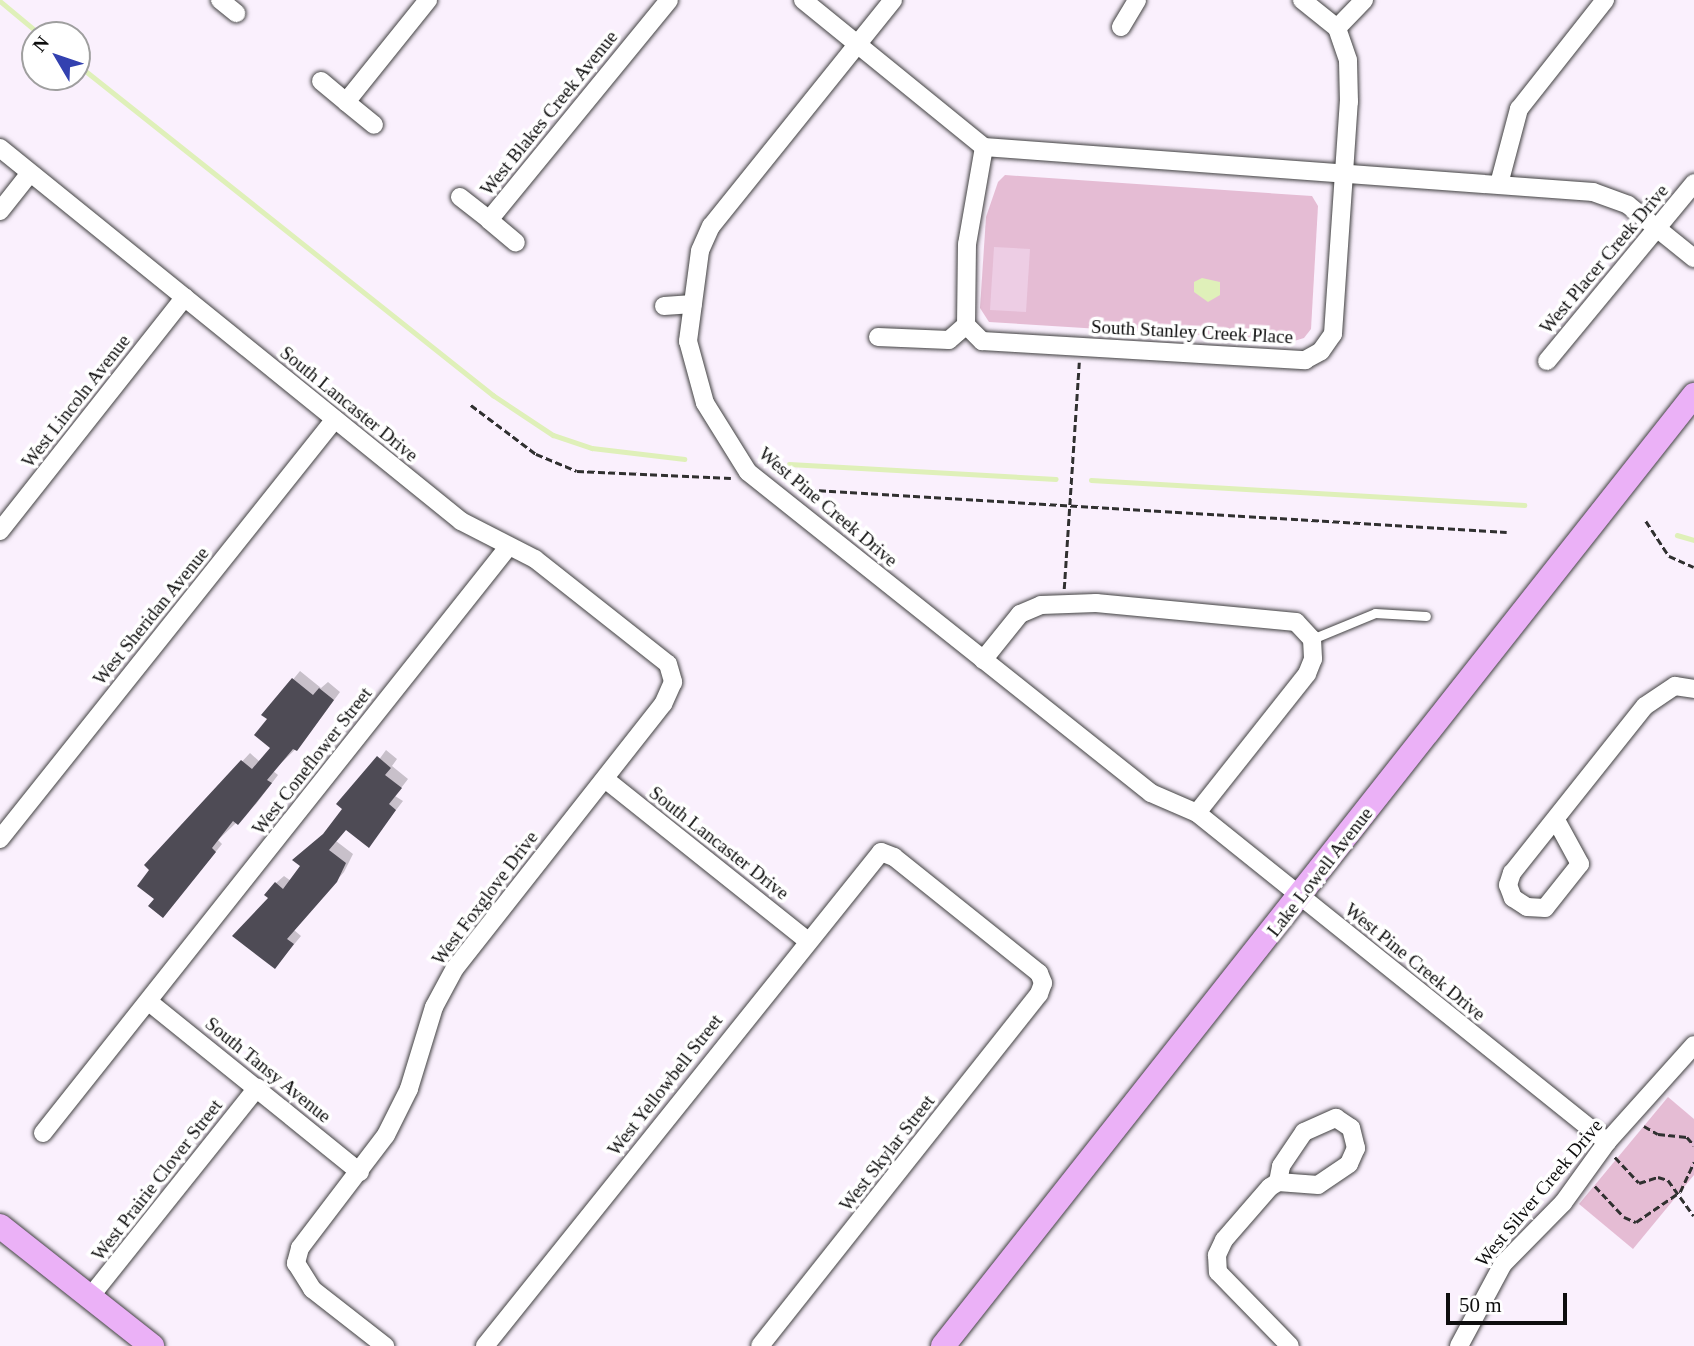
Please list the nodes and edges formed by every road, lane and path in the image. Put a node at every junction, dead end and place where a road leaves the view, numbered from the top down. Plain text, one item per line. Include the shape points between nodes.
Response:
1 (220, 0) edge
2 (428, 0) edge
3 (669, 0) edge
4 (803, 0) edge
5 (893, 0) edge
6 (1137, 0) edge
7 (1302, 0) edge
8 (1364, 0) edge
9 (1605, 0) edge
10 (236, 13) dead end
11 (1121, 27) dead end
12 (1337, 28) junction
13 (858, 45) junction
14 (321, 81) dead end
15 (346, 102) junction
16 (374, 125) dead end
17 (984, 147) junction
18 (0, 148) edge
19 (1346, 172) junction
20 (30, 173) junction
21 (1694, 183) edge
22 (1499, 184) junction
23 (460, 197) dead end
24 (0, 211) edge
25 (489, 220) junction
26 (1658, 228) junction
27 (516, 243) dead end
28 (1694, 258) edge
29 (185, 297) junction
30 (693, 304) junction
31 (664, 306) dead end
32 (966, 325) junction
33 (878, 337) dead end
34 (1080, 347) junction
35 (1547, 361) dead end
36 (1694, 395) edge
37 (471, 405) dead end
38 (335, 419) junction
39 (748, 472) junction
40 (786, 504) junction
41 (1070, 505) junction
42 (1646, 521) dead end
43 (0, 531) edge
44 (1507, 532) dead end
45 (509, 547) junction
46 (1694, 567) edge
47 (1063, 603) junction
48 (1426, 616) dead end
49 (1312, 639) junction
50 (983, 660) junction
51 (673, 682) joint
52 (1694, 689) edge
53 (604, 779) junction
54 (1197, 813) junction
55 (1556, 820) junction
56 (0, 839) edge
57 (1301, 896) junction
58 (807, 940) junction
59 (1042, 983) joint
60 (149, 1002) junction
61 (1694, 1045) edge
62 (257, 1088) junction
63 (1631, 1115) junction
64 (43, 1133) dead end
65 (1606, 1145) junction
66 (1694, 1145) edge
67 (1694, 1162) edge
68 (360, 1172) junction
69 (1584, 1177) junction
70 (1278, 1182) junction
71 (1677, 1195) junction
72 (1694, 1216) edge
73 (0, 1226) edge
74 (90, 1297) junction
75 (152, 1346) edge
76 (385, 1346) edge
77 (485, 1346) edge
78 (760, 1346) edge
79 (943, 1346) edge
80 (1290, 1346) edge
81 (1459, 1346) edge

1 - 10 street
2 - 15 street
3 - 25 street, West Blakes Creek Avenue
4 - 13 street
5 - 13 street, West Pine Creek Drive
6 - 11 street
7 - 12 street
8 - 12 street
9 - 22 street via 1519,109
12 - 19 street, South Stanley Creek Place via 1348,60
13 - 17 street
13 - 30 street, West Pine Creek Drive via 711,226 700,251
14 - 15 street
15 - 16 street
17 - 19 street
17 - 32 street via 967,244
18 - 20 street, South Lancaster Drive
19 - 22 street
19 - 34 street, South Stanley Creek Place via 1333,334 1321,351 1305,360
20 - 24 street
20 - 29 street, South Lancaster Drive
21 - 26 street, West Placer Creek Drive
22 - 26 street via 1593,192 1628,205
23 - 25 street, West Blakes Creek Avenue
25 - 27 street, West Blakes Creek Avenue
26 - 28 street
26 - 35 street, West Placer Creek Drive
29 - 38 street, South Lancaster Drive
29 - 43 street, West Lincoln Avenue
30 - 31 street
30 - 39 street, West Pine Creek Drive via 688,341 705,403
32 - 33 street via 949,340
32 - 34 street, South Stanley Creek Place via 982,341
34 - 41 path
36 - 57 main road, Lake Lowell Avenue
37 - 39 path via 536,454 577,471 724,480
38 - 45 street, South Lancaster Drive via 461,521
38 - 56 street, West Sheridan Avenue
39 - 40 street, West Pine Creek Drive
40 - 41 path via 799,488
40 - 50 street, West Pine Creek Drive
41 - 44 path
41 - 47 path
42 - 46 path via 1670,556
45 - 51 street, South Lancaster Drive via 535,559 668,664
45 - 60 street, West Coneflower Street
47 - 49 street via 1296,622
47 - 50 street via 1041,605 1020,614
48 - 49 lane via 1375,613
49 - 54 street via 1313,659 1307,674
50 - 54 street, West Pine Creek Drive via 1151,793
51 - 53 street, West Foxglove Drive via 663,704
52 - 55 street via 1675,686 1645,706
53 - 58 street, South Lancaster Drive
53 - 68 street, West Foxglove Drive via 454,968 434,1007 409,1088 386,1135
54 - 57 street, West Pine Creek Drive
55 - 55 street via 1511,873 1508,885 1513,898 1527,907 1545,908 1580,864
57 - 65 street, West Pine Creek Drive
57 - 79 main road, Lake Lowell Avenue
58 - 59 street, West Yellowbell Street via 881,852 894,857 1039,973
58 - 77 street, West Yellowbell Street
59 - 78 street, West Skylar Street via 1039,994
60 - 62 street, South Tansy Avenue
60 - 64 street, West Coneflower Street
61 - 63 street, West Silver Creek Drive
62 - 68 street, South Tansy Avenue
62 - 74 street, West Prairie Clover Street
63 - 65 street, West Silver Creek Drive
63 - 66 path via 1651,1131 1687,1137
65 - 69 street, West Silver Creek Drive
65 - 71 path via 1635,1181 1663,1178
67 - 71 path
68 - 76 street, West Foxglove Drive via 300,1248 296,1263 312,1289
69 - 71 path via 1630,1221 1644,1220
69 - 81 street, West Silver Creek Drive via 1503,1264
70 - 70 street via 1281,1166 1310,1127 1336,1118 1351,1128 1356,1148 1349,1164 1330,1180 1318,1185
70 - 80 street via 1224,1240 1216,1264
71 - 72 path
73 - 74 main road
74 - 75 main road

